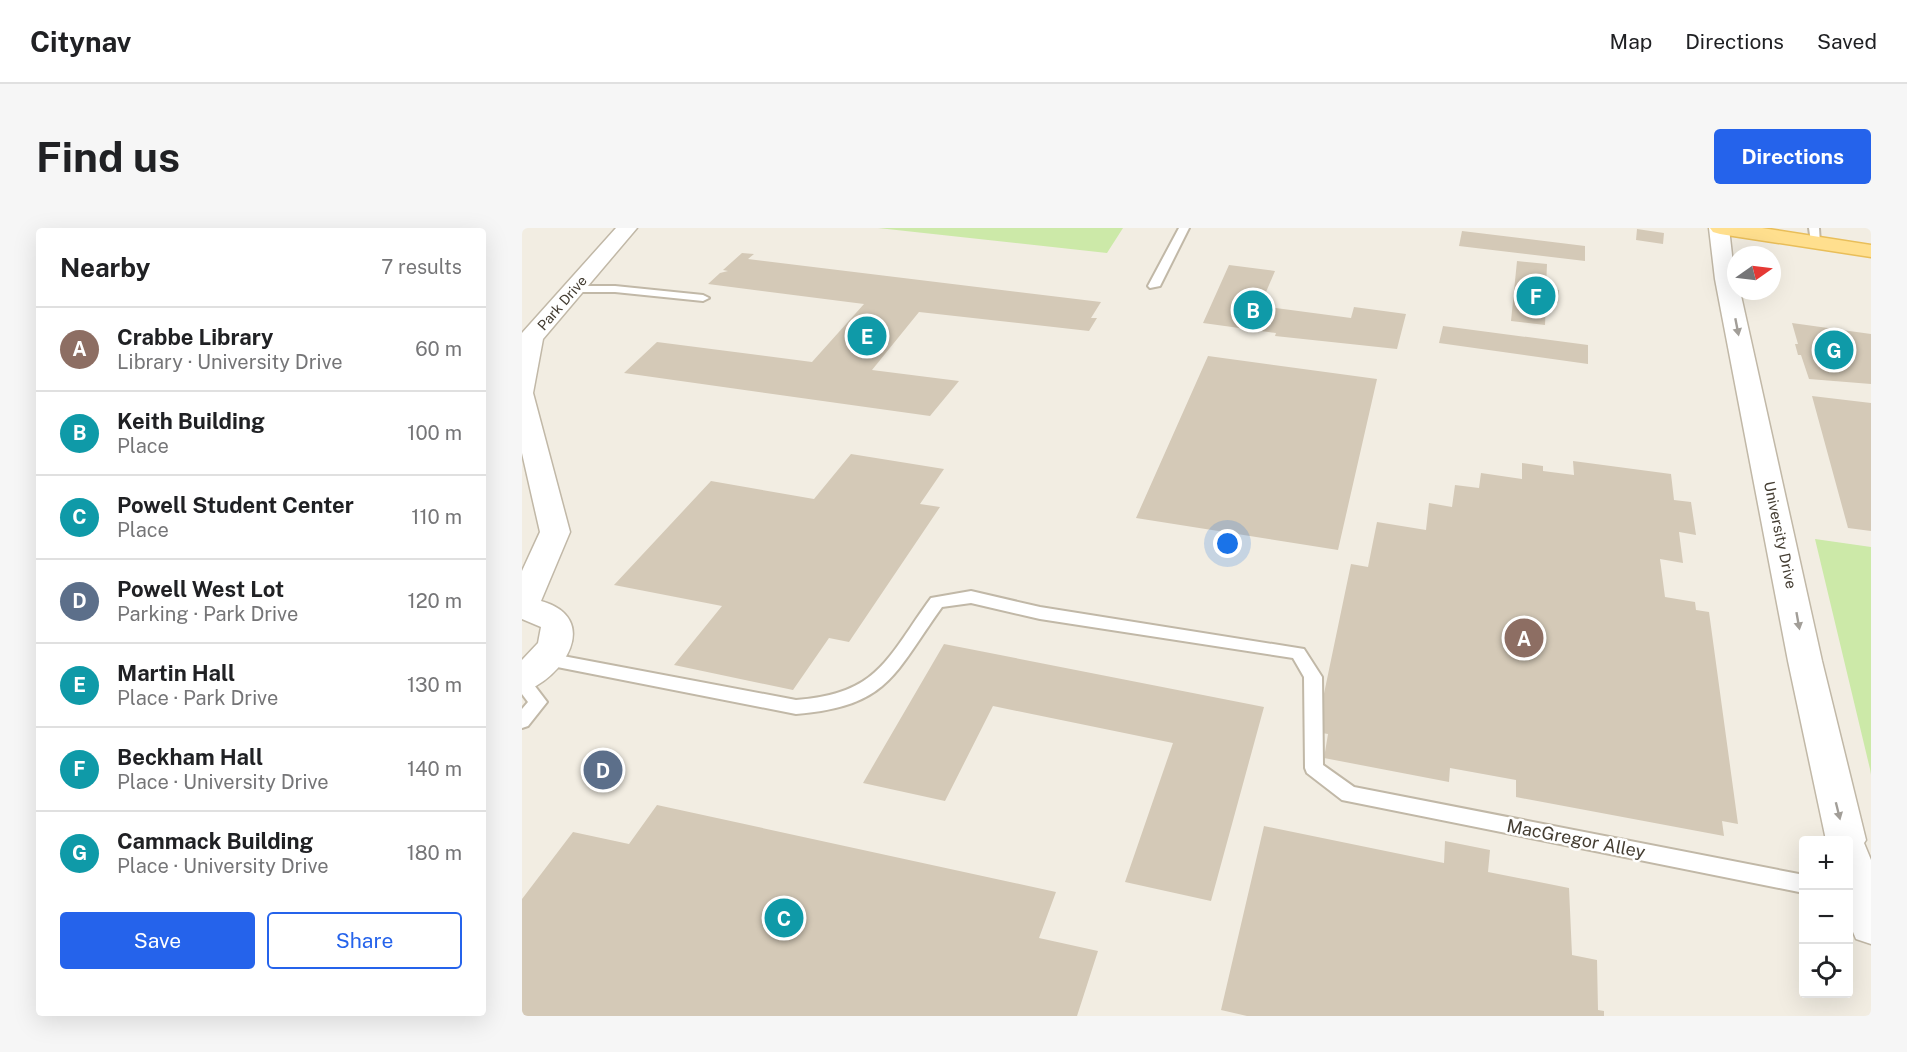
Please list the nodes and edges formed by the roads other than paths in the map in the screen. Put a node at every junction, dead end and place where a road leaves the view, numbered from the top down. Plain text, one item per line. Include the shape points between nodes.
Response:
1 (627, 228) edge
2 (1184, 228) edge
3 (1730, 229) edge
4 (1815, 235) edge
5 (1871, 251) edge
6 (1154, 286) dead end
7 (574, 289) junction
8 (703, 298) dead end
9 (522, 390) edge
10 (522, 396) edge
11 (528, 447) edge
12 (532, 565) edge
13 (522, 607) edge
14 (530, 673) edge
15 (522, 721) edge
16 (1845, 836) edge
17 (1853, 873) edge
18 (1799, 883) edge
19 (1860, 904) edge

1 - 7 street, Park Drive
2 - 6 lane
3 - 4 main road
3 -> 16 street, University Drive via 1726,279
4 - 5 main road
7 - 8 lane
7 - 9 street, Park Drive via 531,338
10 - 11 street
11 - 12 street via 555,531
12 - 13 street
13 - 14 street via 548,614 559,632 556,644
14 - 15 lane via 538,702
14 - 18 lane, MacGregor Alley via 796,707 825,705 847,699 882,678 937,602 970,597 1040,613 1298,653 1313,677 1314,768 1349,794
17 - 19 street

